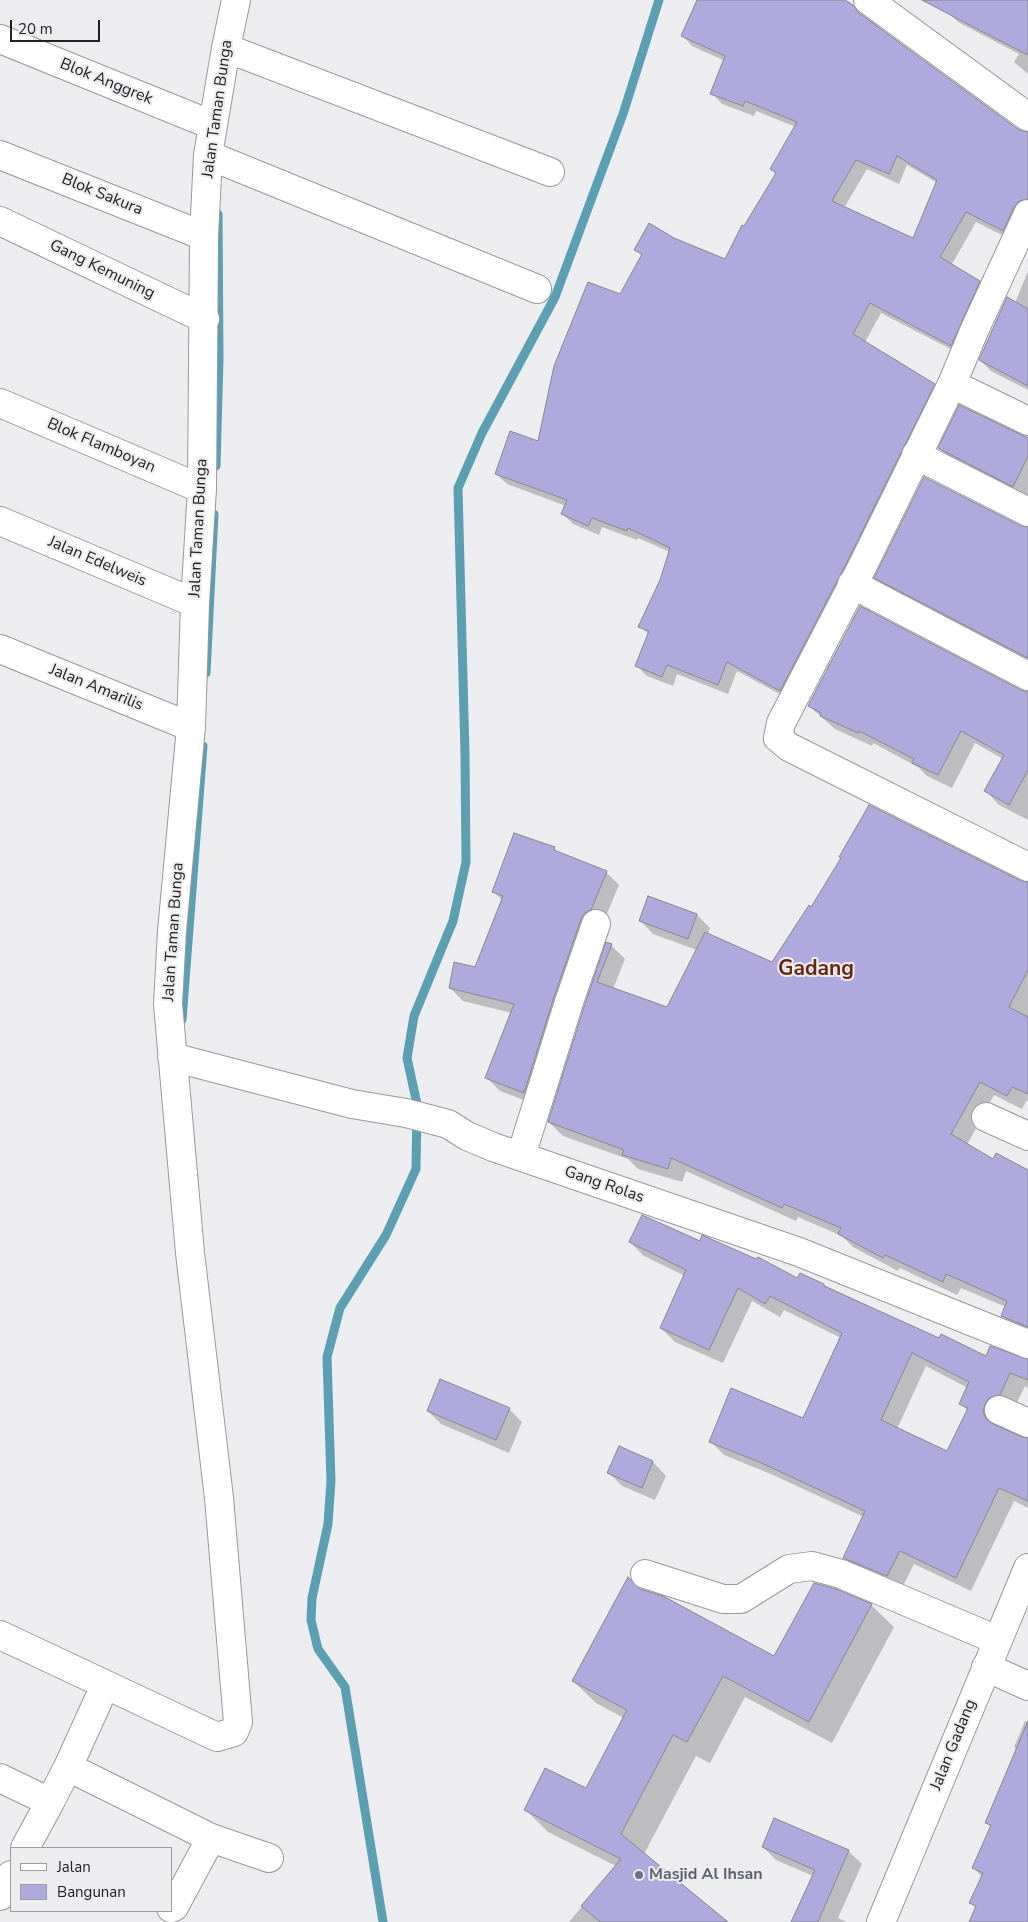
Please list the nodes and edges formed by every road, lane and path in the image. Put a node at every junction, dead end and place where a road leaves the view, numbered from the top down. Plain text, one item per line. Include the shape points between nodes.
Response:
1 (234, 0) edge
2 (868, 0) edge
3 (0, 39) edge
4 (226, 48) junction
5 (1028, 117) edge
6 (212, 125) junction
7 (0, 155) edge
8 (208, 155) junction
9 (550, 172) dead end
10 (1028, 214) edge
11 (0, 221) edge
12 (204, 236) junction
13 (537, 289) dead end
14 (205, 319) junction
15 (952, 384) junction
16 (0, 403) edge
17 (1028, 421) edge
18 (916, 455) junction
19 (202, 489) junction
20 (1028, 512) edge
21 (0, 520) edge
22 (852, 584) junction
23 (195, 603) junction
24 (0, 650) edge
25 (1028, 676) edge
26 (191, 727) junction
27 (1028, 867) edge
28 (596, 924) dead end
29 (172, 1057) junction
30 (986, 1117) dead end
31 (1028, 1136) edge
32 (521, 1156) junction
33 (1028, 1344) edge
34 (999, 1410) dead end
35 (1028, 1423) edge
36 (1028, 1568) edge
37 (645, 1574) dead end
38 (0, 1635) edge
39 (997, 1640) junction
40 (986, 1667) junction
41 (1028, 1686) edge
42 (98, 1701) dead end
43 (68, 1767) junction
44 (0, 1778) edge
45 (50, 1802) junction
46 (211, 1838) junction
47 (36, 1845) edge
48 (269, 1858) dead end
49 (10, 1877) edge
50 (0, 1896) edge
51 (172, 1908) edge
52 (882, 1922) edge

1 - 4 main road, Jalan Taman Bunga
2 - 5 main road
3 - 6 main road, Blok Anggrek
4 - 6 main road, Jalan Taman Bunga
4 - 9 main road
6 - 8 main road, Jalan Taman Bunga
7 - 12 main road, Blok Sakura
8 - 12 main road, Jalan Taman Bunga
8 - 13 main road
10 - 15 main road
11 - 14 main road, Gang Kemuning
12 - 14 main road, Jalan Taman Bunga
14 - 19 main road, Jalan Taman Bunga
15 - 17 main road
15 - 18 main road
16 - 19 main road, Blok Flamboyan
18 - 20 main road
18 - 22 main road
19 - 23 main road, Jalan Taman Bunga
21 - 23 main road, Jalan Edelweis
22 - 25 main road
22 - 27 main road via 780,723 778,738 789,747
23 - 26 main road, Jalan Taman Bunga
24 - 26 main road, Jalan Amarilis
26 - 29 main road, Jalan Taman Bunga via 170,964 168,1004
28 - 32 main road
29 - 32 main road, Gang Rolas via 352,1104 417,1115 448,1124 467,1136
29 - 38 main road, Jalan Taman Bunga via 190,1253 219,1498 238,1722 234,1732 217,1737
30 - 31 main road
32 - 33 main road, Gang Rolas via 799,1252
34 - 35 main road
36 - 39 main road, Jalan Gadang
37 - 39 main road via 724,1599 741,1599 789,1569 812,1566 841,1574
39 - 40 main road, Jalan Gadang
40 - 41 main road
40 - 52 main road, Jalan Gadang
42 - 43 main road
43 - 45 main road
43 - 46 main road
44 - 45 main road
45 - 47 main road
46 - 48 main road
46 - 51 main road
49 - 50 main road

